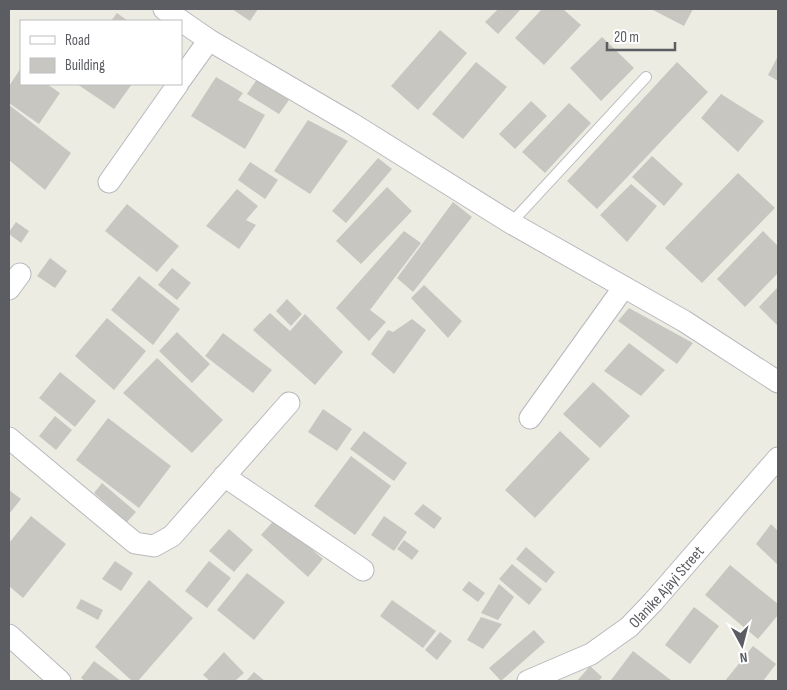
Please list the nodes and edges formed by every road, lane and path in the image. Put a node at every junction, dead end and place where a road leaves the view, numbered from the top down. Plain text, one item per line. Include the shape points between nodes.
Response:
1 (164, 9) edge
2 (180, 20) edge
3 (182, 21) edge
4 (209, 40) junction
5 (646, 77) dead end
6 (182, 78) edge
7 (177, 85) edge
8 (109, 182) dead end
9 (511, 223) junction
10 (624, 287) junction
11 (778, 382) edge
12 (289, 403) dead end
13 (530, 418) dead end
14 (9, 438) edge
15 (778, 458) edge
16 (224, 476) junction
17 (363, 570) dead end
18 (9, 635) edge
19 (60, 681) edge
20 (528, 681) edge

1 - 2 street
3 - 4 street
4 - 6 street
4 - 9 street via 351,123
5 - 9 lane
7 - 8 street
9 - 10 street
10 - 11 street
10 - 13 street
12 - 16 street
14 - 16 street via 134,543 154,546 172,536
15 - 20 street, Olanike Ajayi Street via 629,627 591,654
16 - 17 street
18 - 19 street

